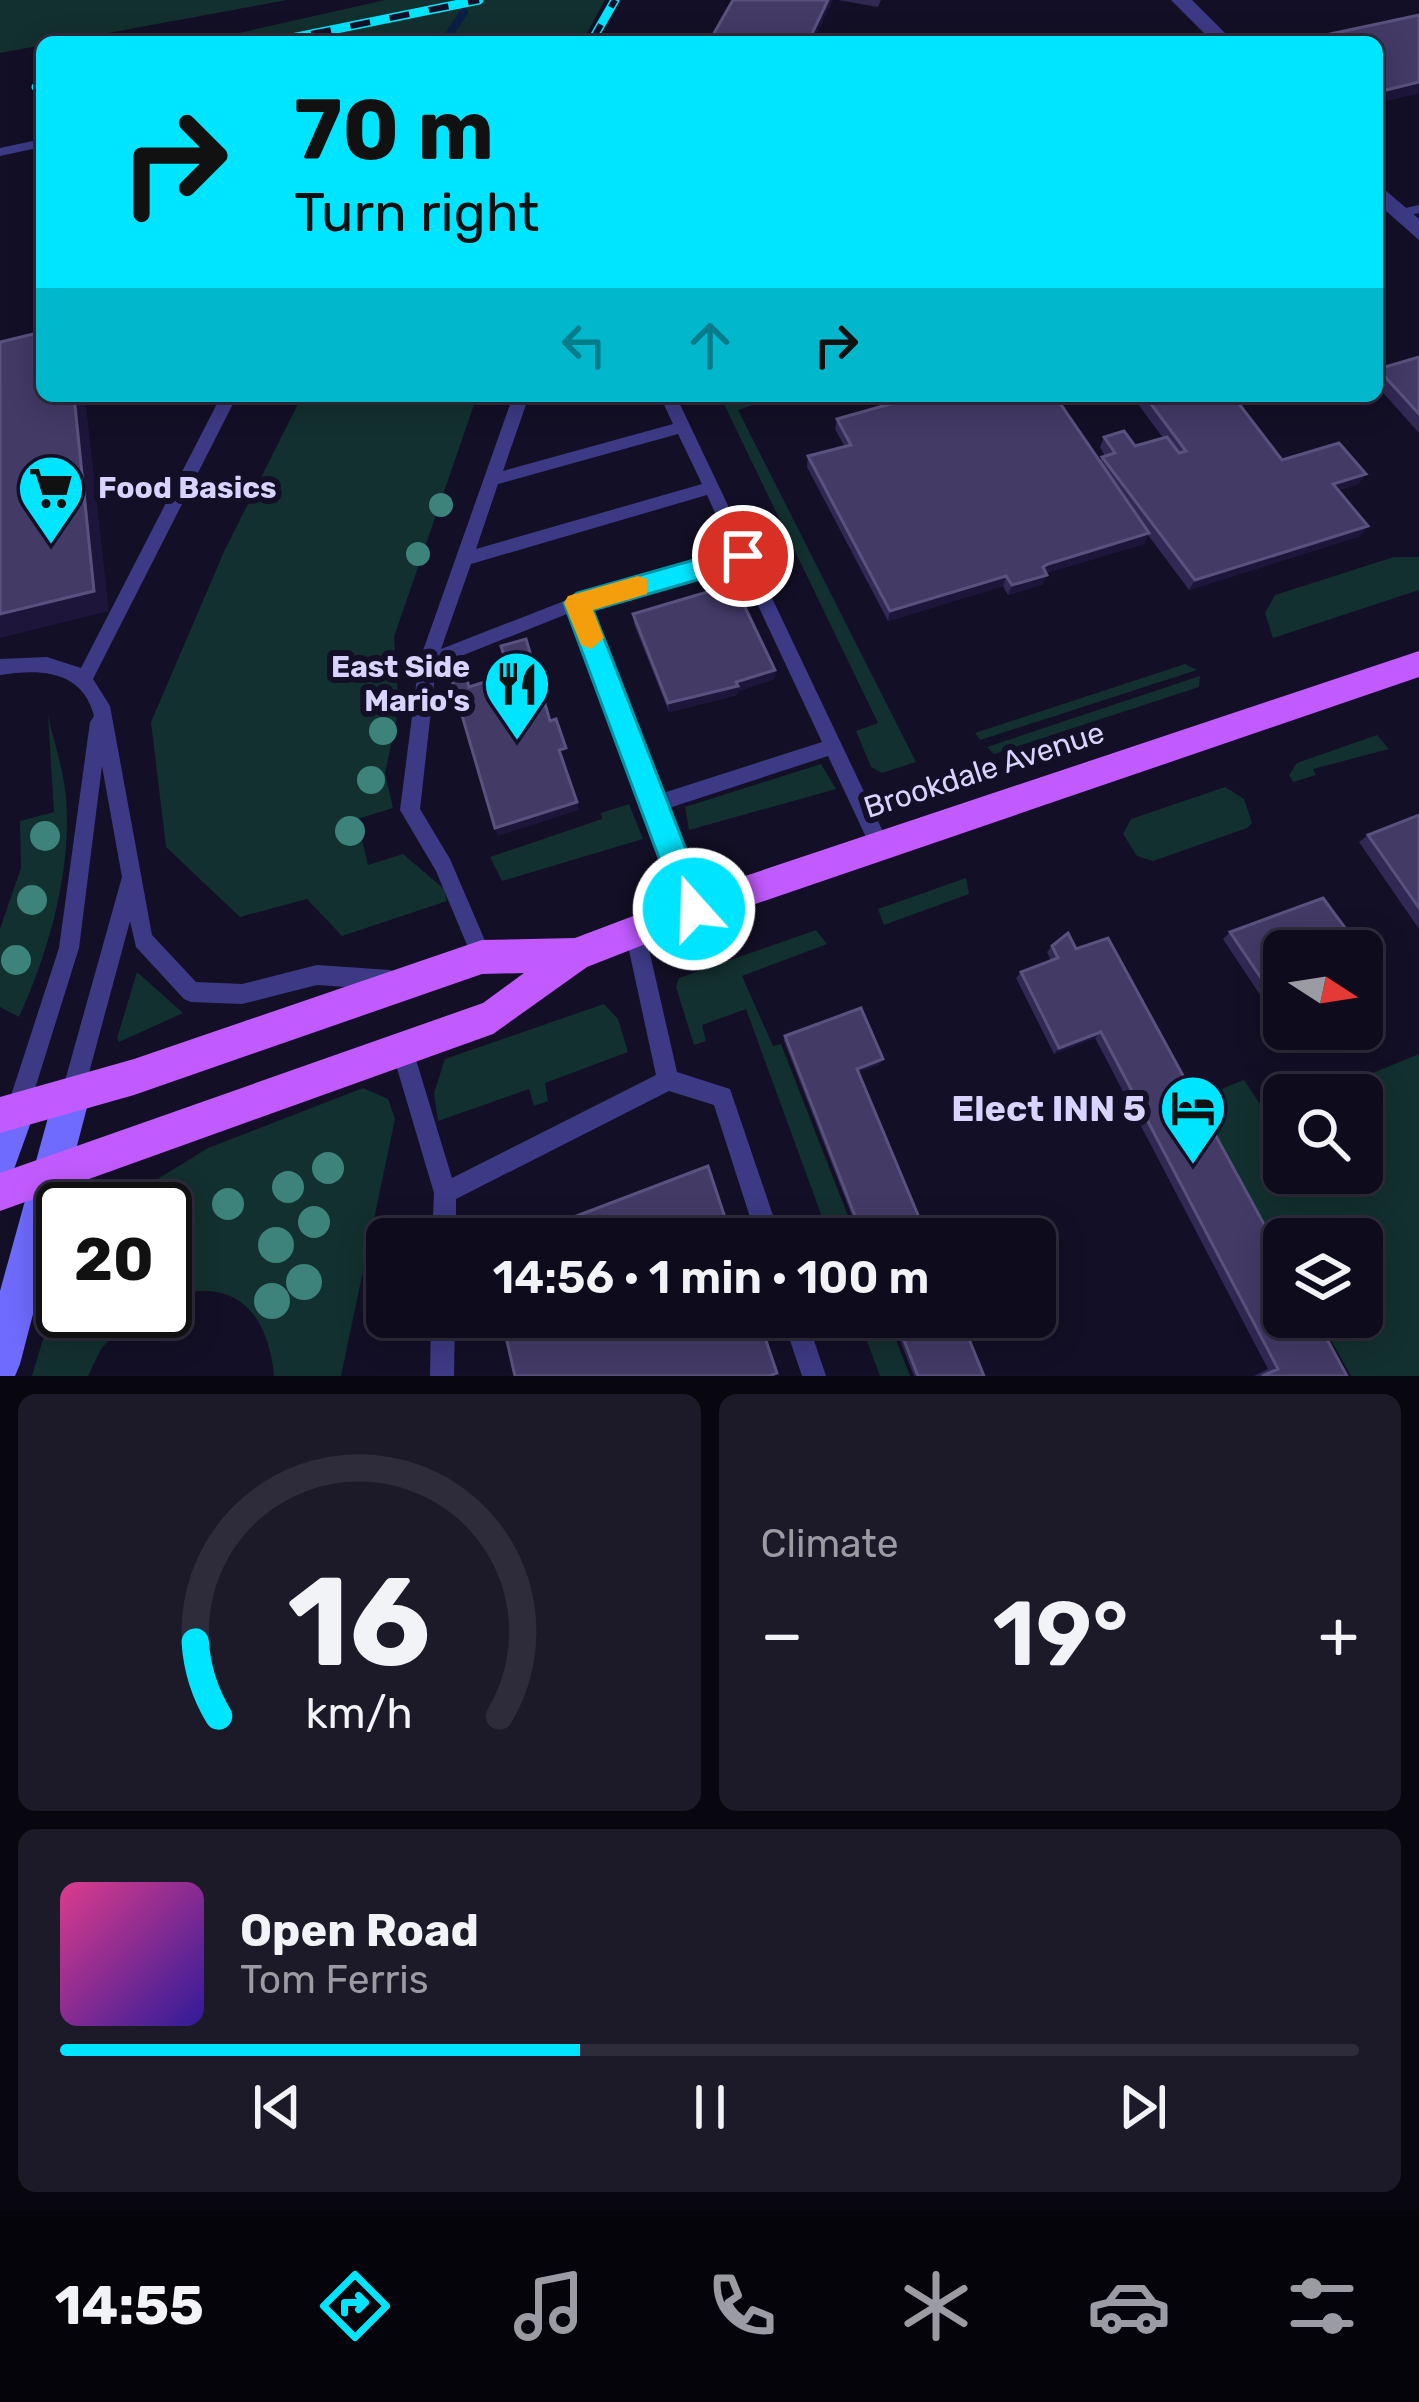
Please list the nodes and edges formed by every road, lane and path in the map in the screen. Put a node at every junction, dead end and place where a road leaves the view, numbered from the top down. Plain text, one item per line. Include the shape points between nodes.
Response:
1 (1181, 0) edge
2 (1218, 36) edge
3 (36, 144) edge
4 (0, 152) edge
5 (1383, 194) edge
6 (1410, 211) edge
7 (1419, 232) edge
8 (226, 402) edge
9 (518, 402) edge
10 (671, 402) edge
11 (682, 427) junction
12 (491, 480) junction
13 (711, 488) junction
14 (743, 556) junction
15 (464, 559) junction
16 (577, 603) junction
17 (428, 662) junction
18 (1419, 664) edge
19 (0, 667) edge
20 (86, 676) junction
21 (101, 706) junction
22 (831, 747) junction
23 (655, 804) junction
24 (880, 846) junction
25 (132, 874) junction
26 (694, 909) junction
27 (635, 932) junction
28 (575, 955) junction
29 (482, 957) junction
30 (402, 981) junction
31 (402, 1048) junction
32 (668, 1080) junction
33 (72, 1096) junction
34 (9, 1113) edge
35 (0, 1159) edge
36 (52, 1173) junction
37 (0, 1192) edge
38 (445, 1193) junction
39 (444, 1218) edge
40 (762, 1218) edge
41 (443, 1338) edge
42 (801, 1338) edge
43 (0, 1364) edge
44 (442, 1376) edge
45 (814, 1376) edge

1 - 2 street
3 - 4 lane
5 - 6 street
6 - 7 street
8 - 20 lane
9 - 12 lane
10 - 11 lane
11 - 12 lane
11 - 13 lane
12 - 15 lane
13 - 14 lane
13 - 15 lane
14 - 16 lane
14 - 22 lane
15 - 17 lane
16 - 17 lane
16 - 23 lane
17 - 29 lane via 410,810
18 - 24 main road, Brookdale Avenue
19 - 20 lane via 62,666
20 - 21 lane
21 - 25 lane
21 - 34 lane via 69,947
22 - 23 lane
22 - 24 lane
23 - 26 lane
24 - 26 main road, Brookdale Avenue
25 - 30 lane via 143,940 191,992 242,994 317,975
25 - 33 lane
26 - 27 main road, Brookdale Avenue
27 - 28 main road, Brookdale Avenue
27 - 32 lane
28 - 29 main road, Brookdale Avenue
28 - 31 main road, Brookdale Avenue via 493,1017
29 - 30 main road, Brookdale Avenue
30 - 33 main road, Brookdale Avenue
31 - 36 main road, Brookdale Avenue
31 - 38 lane
32 - 38 lane
32 - 40 lane via 722,1097
33 - 34 main road, Brookdale Avenue
33 - 36 main road
34 - 35 main road
36 - 37 main road, Brookdale Avenue
36 - 43 main road
38 - 39 lane
41 - 44 lane
42 - 45 lane

